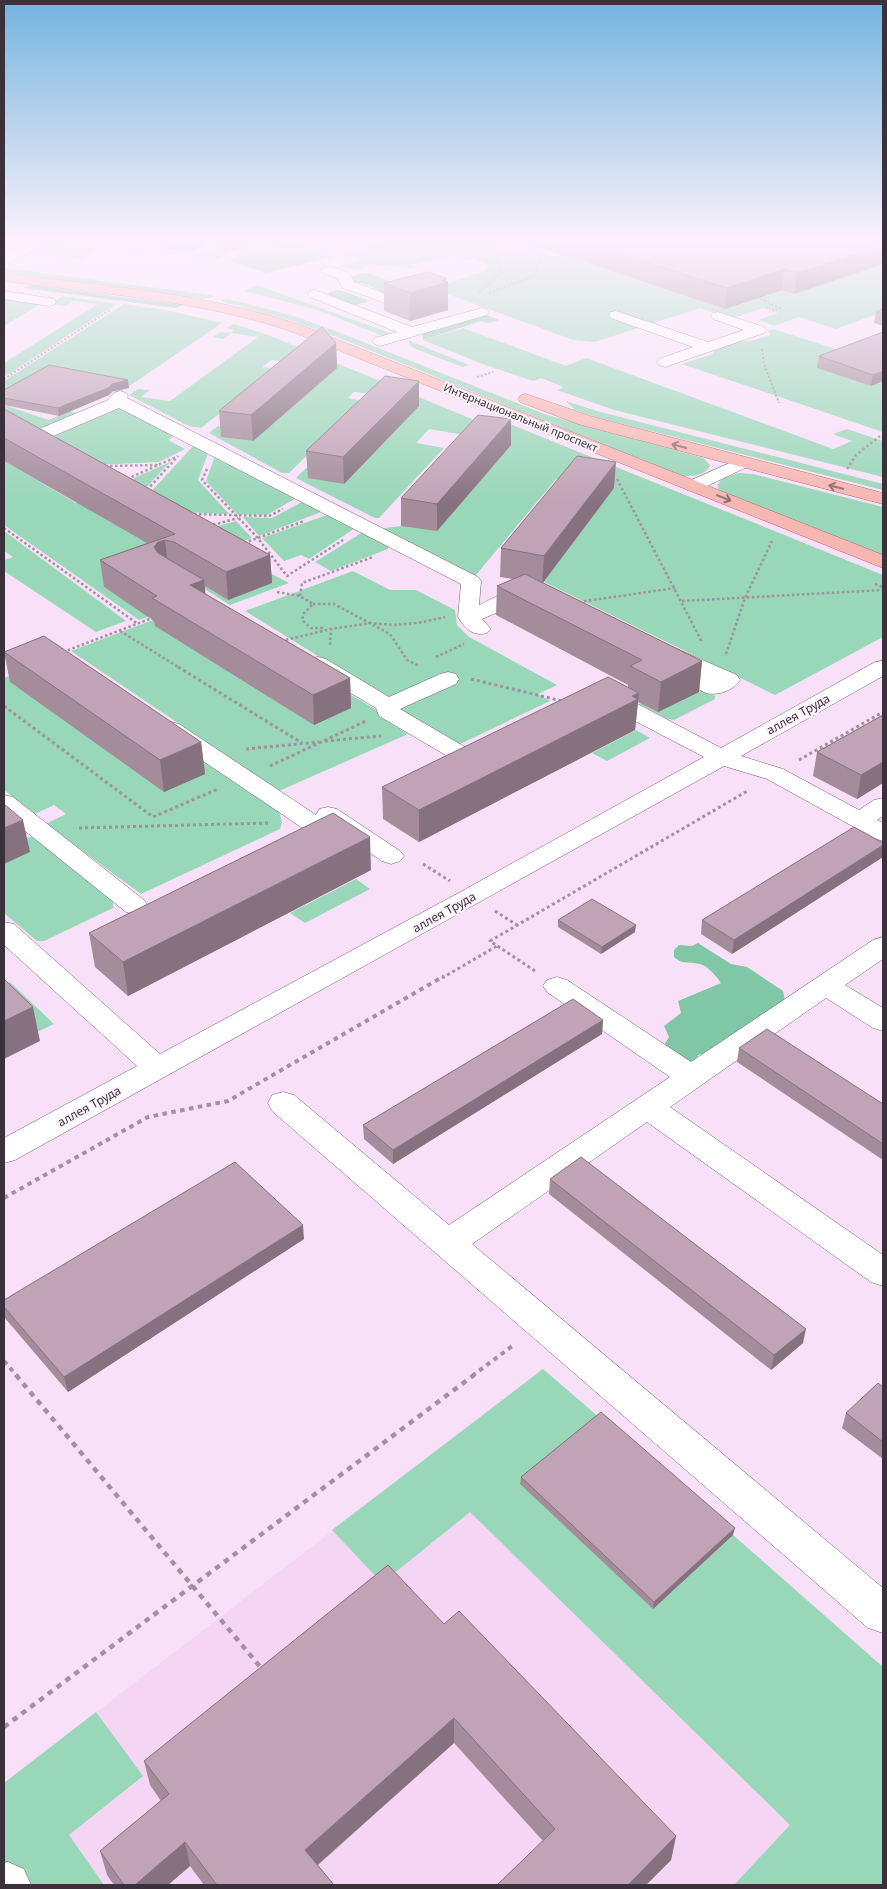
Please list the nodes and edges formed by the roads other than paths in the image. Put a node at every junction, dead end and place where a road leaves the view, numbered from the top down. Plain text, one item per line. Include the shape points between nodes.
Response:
1 (296, 328) edge
2 (402, 328) edge
3 (425, 328) edge
4 (653, 328) edge
5 (754, 328) edge
6 (411, 332) junction
7 (362, 334) dead end
8 (380, 341) junction
9 (706, 347) junction
10 (406, 351) dead end
11 (664, 362) dead end
12 (510, 392) dead end
13 (38, 436) edge
14 (741, 463) junction
15 (693, 486) junction
16 (883, 499) edge
17 (883, 562) edge
18 (561, 605) edge
19 (281, 641) edge
20 (647, 647) edge
21 (883, 667) edge
22 (718, 675) road end
23 (448, 679) dead end
24 (590, 688) edge
25 (388, 706) junction
26 (150, 714) edge
27 (457, 752) edge
28 (721, 757) junction
29 (4, 802) edge
30 (883, 805) edge
31 (859, 820) junction
32 (883, 833) edge
33 (391, 856) dead end
34 (136, 906) dead end
35 (4, 930) edge
36 (883, 946) edge
37 (825, 985) junction
38 (557, 986) road end
39 (883, 1021) edge
40 (156, 1068) junction
41 (691, 1078) junction
42 (283, 1103) dead end
43 (648, 1107) junction
44 (4, 1152) edge
45 (448, 1244) junction
46 (883, 1273) edge
47 (883, 1614) edge

1 - 15 main road, Интернациональный проспект
2 - 6 street
3 - 6 street
4 - 9 street
5 - 9 street via 760,330
6 - 8 street
7 - 8 main road
8 - 10 main road
9 - 11 street
14 -> 12 main road, Интернациональный проспект via 584,420
13 - 18 street via 114,404 118,398 471,581 473,619 525,593
14 - 15 street
16 -> 14 main road, Интернациональный проспект
15 -> 17 main road, Интернациональный проспект
19 - 25 street
20 - 22 street via 714,688 729,680
21 - 28 street, аллея Труда
23 - 25 street
24 - 28 street
25 - 27 street via 387,710
26 - 33 street via 206,753
28 - 31 street via 775,774
28 - 40 street, аллея Труда
29 - 34 street
30 - 31 street
31 - 32 street
35 - 40 street
36 - 37 street
37 - 39 street
37 - 41 street
38 - 41 street
40 - 44 street, аллея Труда
41 - 43 street
42 - 45 street
43 - 45 street
43 - 46 street
45 - 47 street

